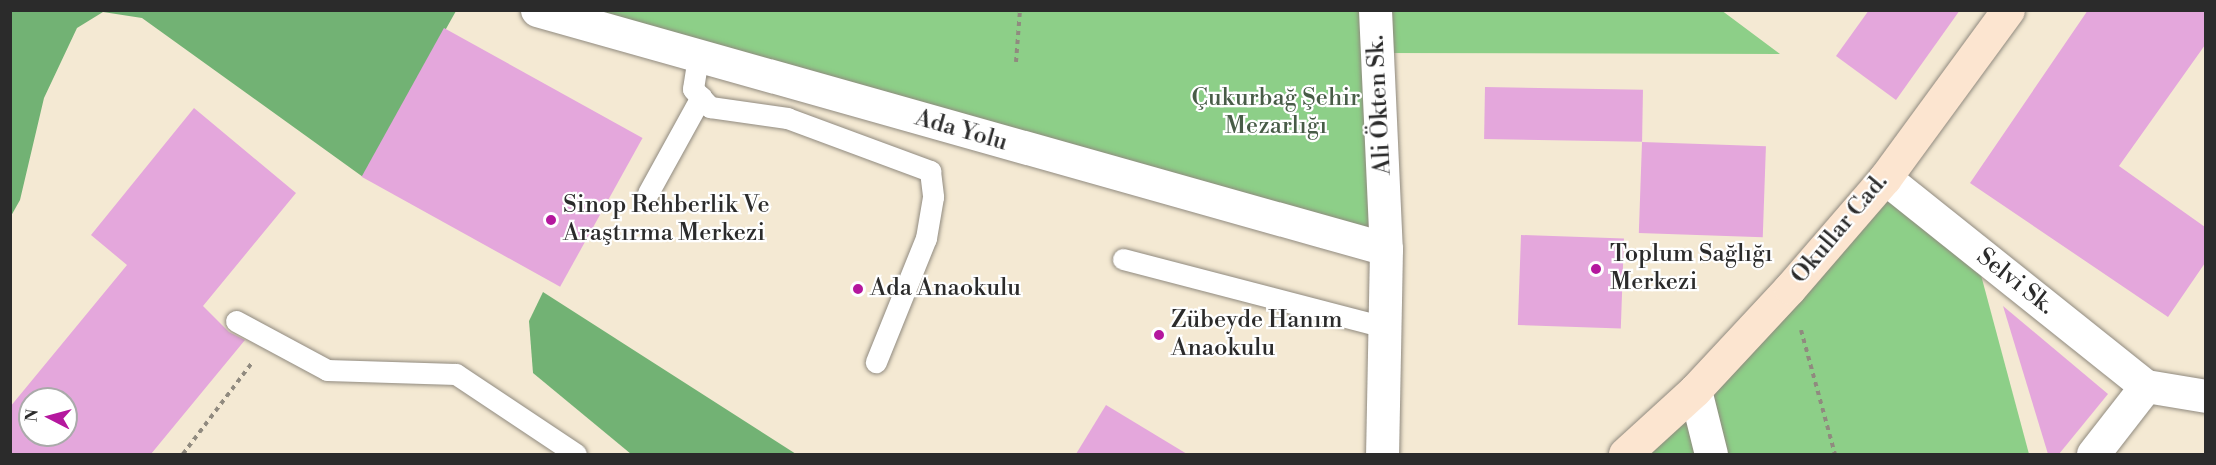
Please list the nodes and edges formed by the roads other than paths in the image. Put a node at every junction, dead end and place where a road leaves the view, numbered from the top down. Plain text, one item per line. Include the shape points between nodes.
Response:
1 (537, 10) edge
2 (1375, 10) edge
3 (2008, 10) edge
4 (698, 57) junction
5 (700, 97) junction
6 (1885, 178) junction
7 (648, 194) dead end
8 (1386, 249) junction
9 (1123, 258) dead end
10 (236, 321) dead end
11 (1387, 328) junction
12 (876, 362) dead end
13 (2146, 386) junction
14 (1695, 390) junction
15 (2205, 396) edge
16 (576, 454) edge
17 (1382, 454) edge
18 (1625, 454) edge
19 (1711, 454) edge
20 (2093, 454) edge

1 - 4 street, Ada Yolu
2 - 8 street, Ali Ökten Sk.
3 - 6 main road, Okullar Cad.
4 - 5 lane via 693,89
4 - 8 street, Ada Yolu
5 - 7 lane
5 - 12 lane via 710,107 787,118 930,171 933,197 926,238
6 - 13 street, Selvi Sk.
6 - 14 main road, Okullar Cad.
8 - 11 street, Ali Ökten Sk.
9 - 11 lane
10 - 16 lane via 327,370 456,374
11 - 17 street, Ali Ökten Sk.
13 - 15 street, Selvi Sk.
13 - 20 street
14 - 18 main road, Okullar Cad.
14 - 19 street

